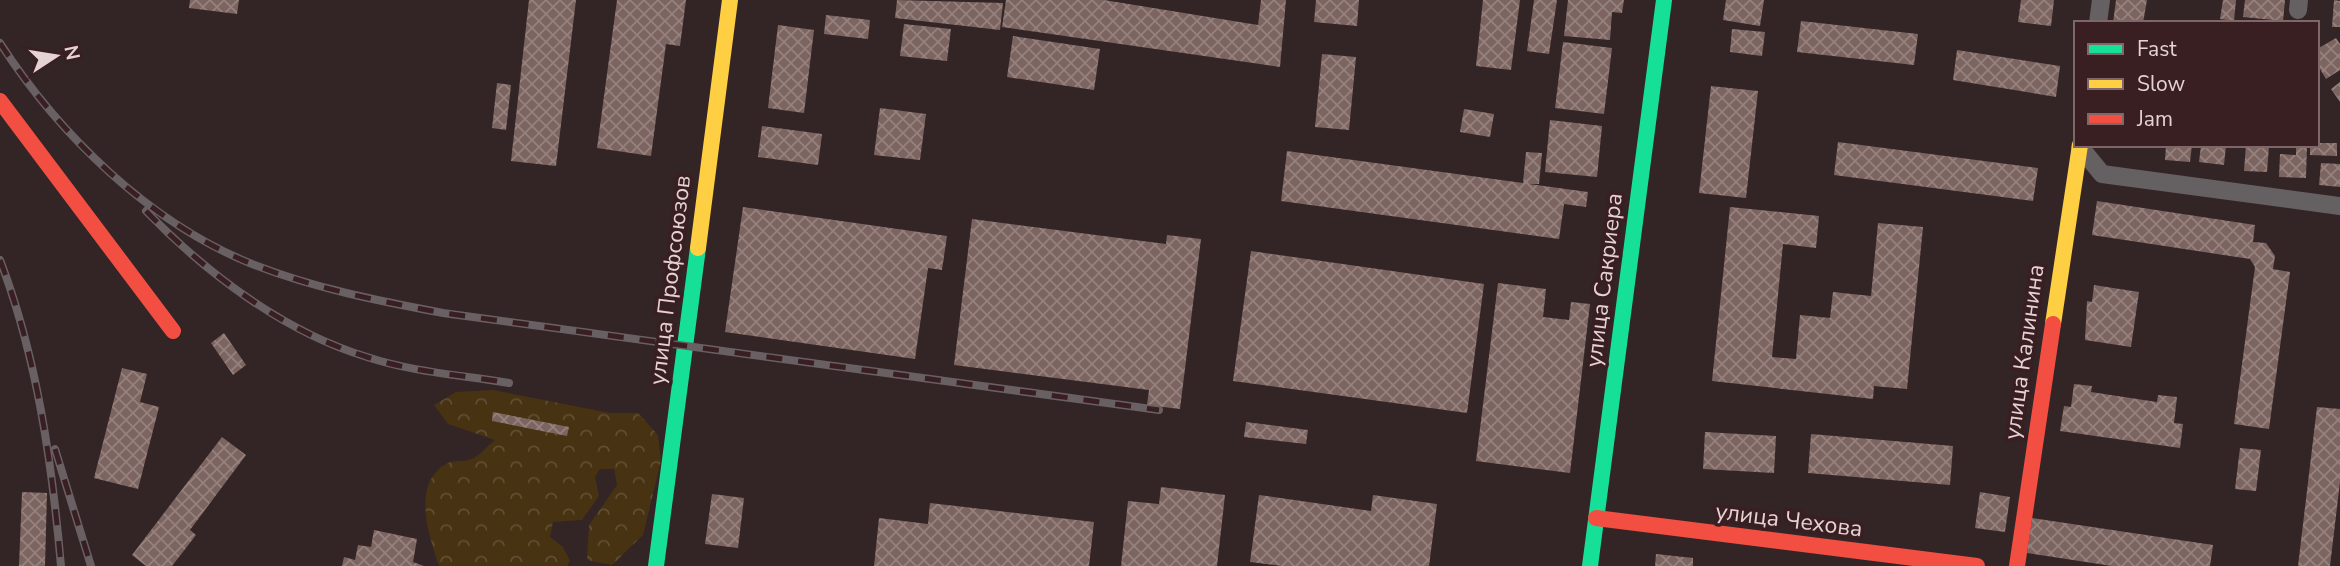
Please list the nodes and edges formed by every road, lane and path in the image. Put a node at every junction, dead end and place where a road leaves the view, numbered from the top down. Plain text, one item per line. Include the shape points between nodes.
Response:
1 (730, 0) edge
2 (1664, 0) edge
3 (2101, 0) edge
4 (2098, 21) edge
5 (0, 100) edge
6 (2080, 147) edge
7 (2081, 147) edge
8 (2340, 206) edge
9 (173, 331) dead end
10 (1596, 518) junction
11 (656, 566) edge
12 (1590, 566) edge
13 (1977, 566) edge
14 (2017, 566) edge

1 - 11 street, улица Профсоюзов
2 - 10 street, улица Сакриера
3 - 4 street
5 - 9 street
6 - 14 street, улица Калинина
7 - 8 street via 2102,174
10 - 12 street, улица Сакриера
10 - 13 street, улица Чехова

